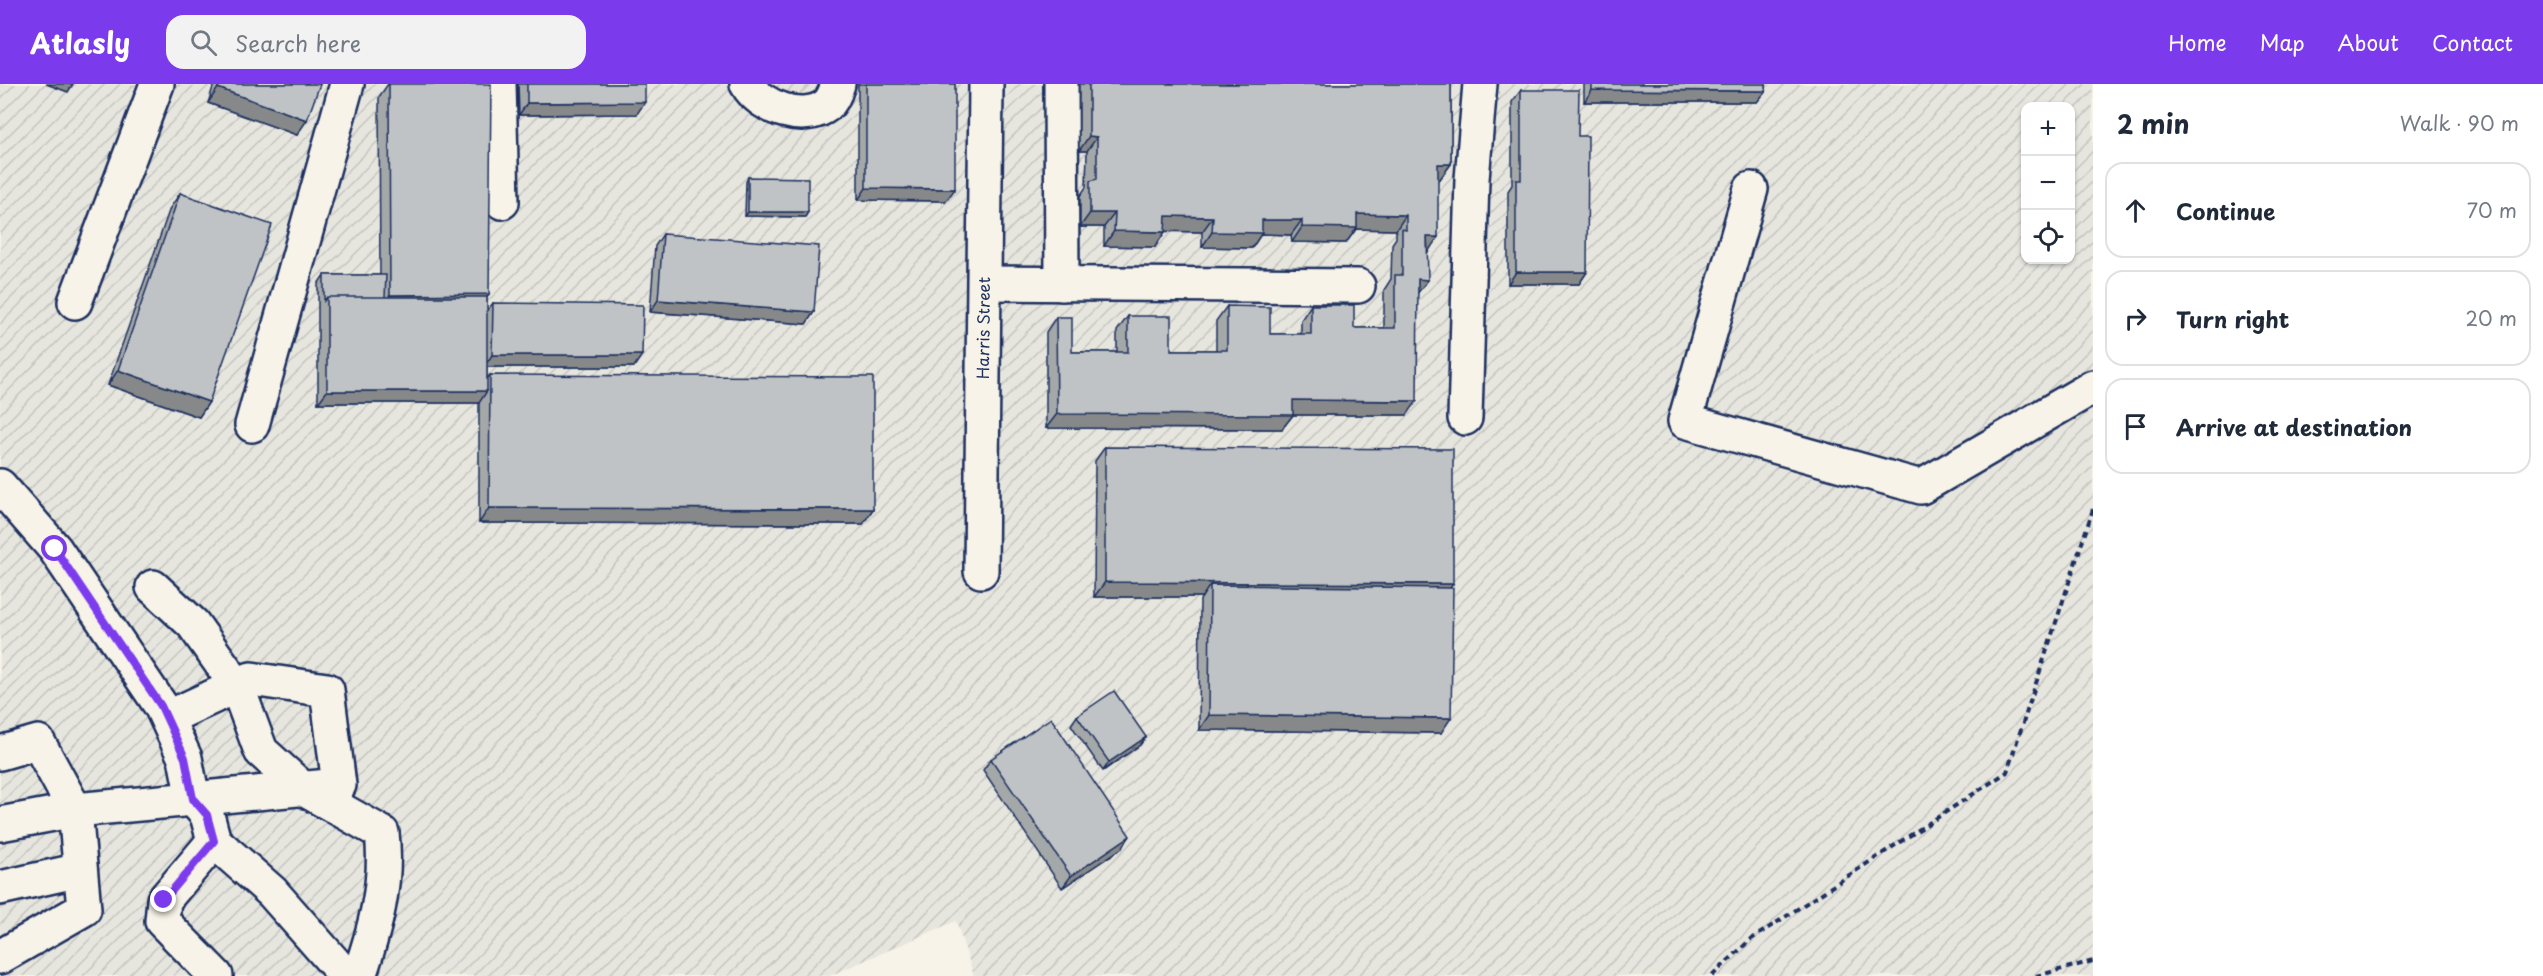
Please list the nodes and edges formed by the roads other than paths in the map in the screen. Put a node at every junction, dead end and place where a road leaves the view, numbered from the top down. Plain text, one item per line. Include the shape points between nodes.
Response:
1 (157, 84) edge
2 (347, 84) edge
3 (499, 84) edge
4 (747, 84) edge
5 (838, 84) edge
6 (986, 84) edge
7 (1061, 84) edge
8 (1479, 84) edge
9 (1751, 189) dead end
10 (502, 202) dead end
11 (986, 283) junction
12 (1062, 284) junction
13 (1358, 286) dead end
14 (75, 302) dead end
15 (2093, 387) edge
16 (1465, 418) dead end
17 (252, 425) dead end
18 (0, 486) edge
19 (981, 571) dead end
20 (153, 587) dead end
21 (237, 686) junction
22 (167, 718) junction
23 (0, 753) edge
24 (302, 788) junction
25 (193, 799) junction
26 (75, 810) junction
27 (0, 824) edge
28 (214, 841) junction
29 (80, 870) junction
30 (0, 888) edge
31 (0, 957) edge
32 (216, 976) edge
33 (346, 976) edge
34 (359, 976) edge

1 - 14 street
2 - 17 street
3 - 10 street
4 - 5 street via 762,102 784,111 815,111 827,105
6 - 11 street, Harris Street
7 - 12 street
8 - 16 street via 1472,179
9 - 15 street via 1685,421 1921,487
11 - 12 street
11 - 19 street, Harris Street
12 - 13 street
18 - 22 street via 55,549
20 - 21 street via 193,624
21 - 22 street
21 - 24 street via 261,751
21 - 24 street via 251,679 327,690 339,785
22 - 25 street via 185,758
23 - 26 street via 38,741
24 - 25 street
24 - 34 street via 382,833 386,863 380,901
25 - 26 street
25 - 28 street via 207,815
26 - 27 street
26 - 29 street
28 - 32 street via 164,900 162,921
28 - 33 street via 272,892
29 - 30 street
29 - 31 street via 84,909

